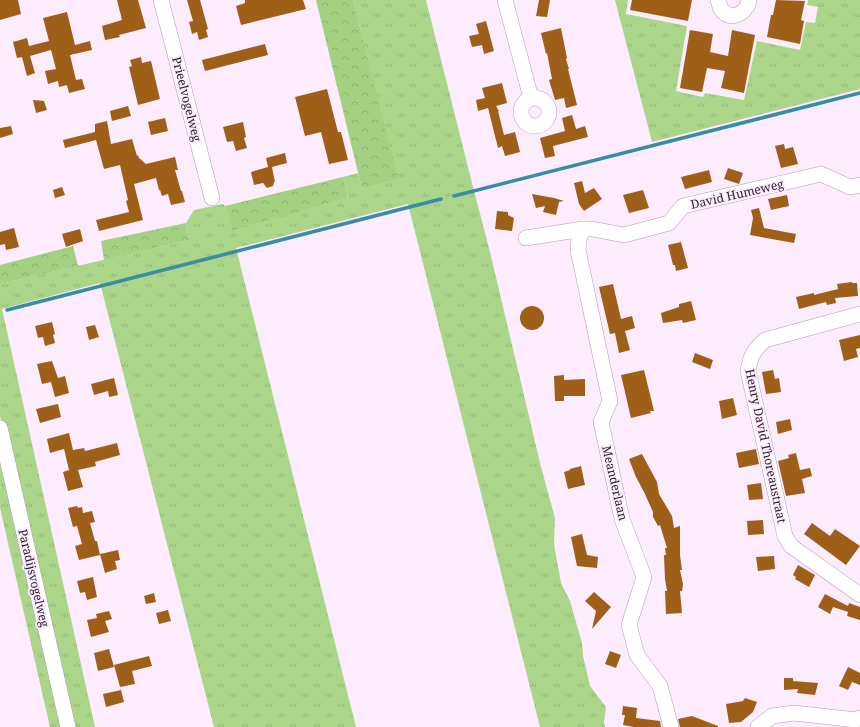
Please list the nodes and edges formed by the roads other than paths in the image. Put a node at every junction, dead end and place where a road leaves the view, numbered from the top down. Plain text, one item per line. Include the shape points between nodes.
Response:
1 (161, 0) edge
2 (505, 0) edge
3 (718, 0) edge
4 (749, 0) edge
5 (531, 98) dead end
6 (860, 185) edge
7 (212, 198) dead end
8 (583, 229) junction
9 (526, 238) dead end
10 (860, 314) edge
11 (0, 428) edge
12 (860, 595) edge
13 (860, 718) edge
14 (68, 727) edge
15 (671, 727) edge
16 (758, 727) edge

1 - 7 street, Prieelvogelweg
2 - 5 street
3 - 4 street via 721,9 729,15 736,16 745,10
6 - 8 street, David Humeweg via 850,187 821,174 683,206 670,223 624,235
8 - 9 street, David Humeweg
8 - 15 street, Meanderlaan via 578,250 610,401 601,422 622,519 644,577 629,625 637,655 660,686
10 - 12 street, Henry David Thoreaustraat via 765,340 755,349 749,361 748,372 785,536 792,546
11 - 14 street, Paradijsvogelweg
13 - 16 street via 856,720 794,713 772,716

